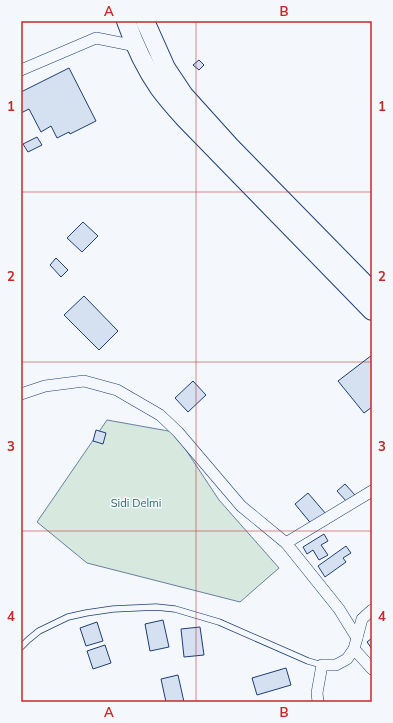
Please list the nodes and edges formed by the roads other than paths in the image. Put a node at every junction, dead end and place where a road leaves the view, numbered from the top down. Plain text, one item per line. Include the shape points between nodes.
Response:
1 (146, 23) edge
2 (131, 33) edge
3 (21, 70) edge
4 (372, 291) edge
5 (372, 311) edge
6 (21, 394) edge
7 (372, 491) edge
8 (286, 543) junction
9 (372, 610) edge
10 (356, 643) junction
11 (21, 647) edge
12 (322, 665) junction
13 (372, 669) edge
14 (318, 702) edge

1 - 2 highway
1 - 4 highway via 166,68 184,95 230,146
2 - 3 street via 96,38
2 - 5 highway via 141,58 159,88 185,119
6 - 8 street via 45,386 84,381 117,390 160,415 178,432 241,506
7 - 8 street
8 - 10 street via 339,609
9 - 10 street via 362,619
10 - 12 street via 347,659 336,666
10 - 13 street
11 - 12 lane via 39,631 68,617 113,609 156,607 175,609 219,622
12 - 14 street

